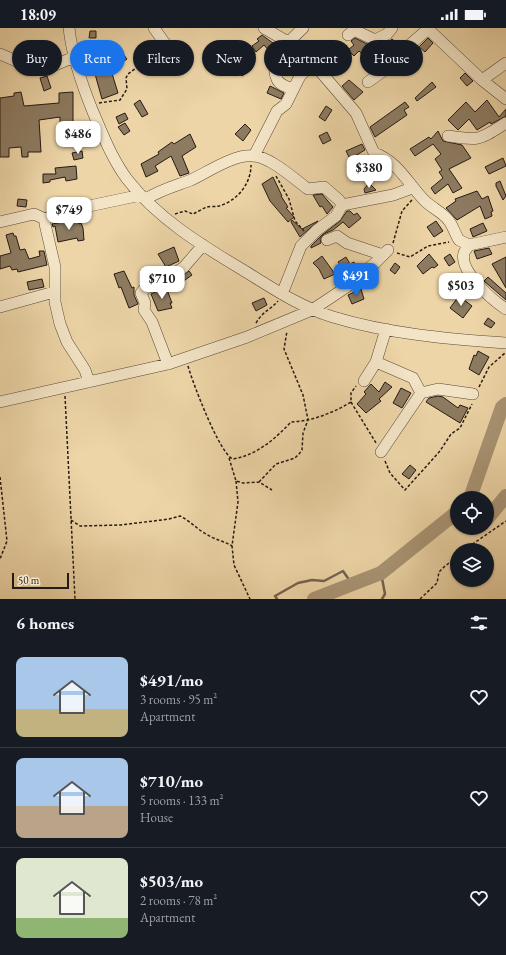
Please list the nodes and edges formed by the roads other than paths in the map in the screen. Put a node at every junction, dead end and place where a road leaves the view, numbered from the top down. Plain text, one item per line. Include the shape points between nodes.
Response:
1 (69, 28) edge
2 (154, 28) edge
3 (264, 28) edge
4 (303, 28) edge
5 (392, 28) edge
6 (427, 28) edge
7 (348, 35) dead end
8 (71, 40) edge
9 (162, 40) edge
10 (282, 40) edge
11 (292, 40) edge
12 (0, 54) edge
13 (70, 59) edge
14 (506, 63) edge
15 (81, 76) edge
16 (276, 76) edge
17 (300, 76) edge
18 (324, 76) edge
19 (482, 80) junction
20 (368, 82) dead end
21 (293, 89) junction
22 (506, 99) edge
23 (506, 123) edge
24 (448, 136) dead end
25 (254, 156) junction
26 (412, 188) junction
27 (143, 197) junction
28 (342, 205) junction
29 (45, 218) junction
30 (0, 222) edge
31 (506, 237) edge
32 (327, 240) dead end
33 (203, 245) junction
34 (469, 245) junction
35 (54, 292) junction
36 (282, 294) junction
37 (0, 307) edge
38 (506, 309) edge
39 (312, 310) junction
40 (386, 329) junction
41 (506, 343) edge
42 (376, 362) junction
43 (168, 364) junction
44 (89, 382) junction
45 (361, 382) road end
46 (421, 393) junction
47 (475, 395) road end
48 (0, 402) edge
49 (381, 452) road end

1 - 8 street
2 - 9 street
3 - 10 street
4 - 11 street
5 - 7 street via 375,40 354,30
6 - 19 street
6 - 20 street via 390,62 386,69
12 - 13 street via 35,69 46,69
14 - 19 street
15 - 27 street via 113,156 127,179
16 - 21 street via 280,83
17 - 21 street
18 - 26 street via 356,113 374,153 403,172
19 - 22 street
21 - 25 street via 286,104 277,111 271,121
23 - 24 street via 473,140
25 - 27 street via 242,157
25 - 28 street via 271,164 308,189 324,187
26 - 28 street via 393,195
26 - 34 street via 448,220 459,240
27 - 29 street via 61,212
27 - 33 street via 168,220
28 - 36 street via 336,216 302,246
29 - 30 street via 34,214
29 - 35 street via 55,267
31 - 34 street
32 - 39 street via 337,236 347,243 386,252 351,284
33 - 36 street
33 - 43 street via 184,267 143,290 142,293 144,310 152,322
34 - 38 street via 464,254 470,276
35 - 37 street
35 - 44 street via 60,324
36 - 39 street
39 - 40 street via 334,318
39 - 43 street via 247,337
40 - 41 street via 436,337
40 - 42 street
42 - 45 street
42 - 46 street via 413,378
43 - 44 street
44 - 48 street
46 - 47 street via 438,389
46 - 49 street

